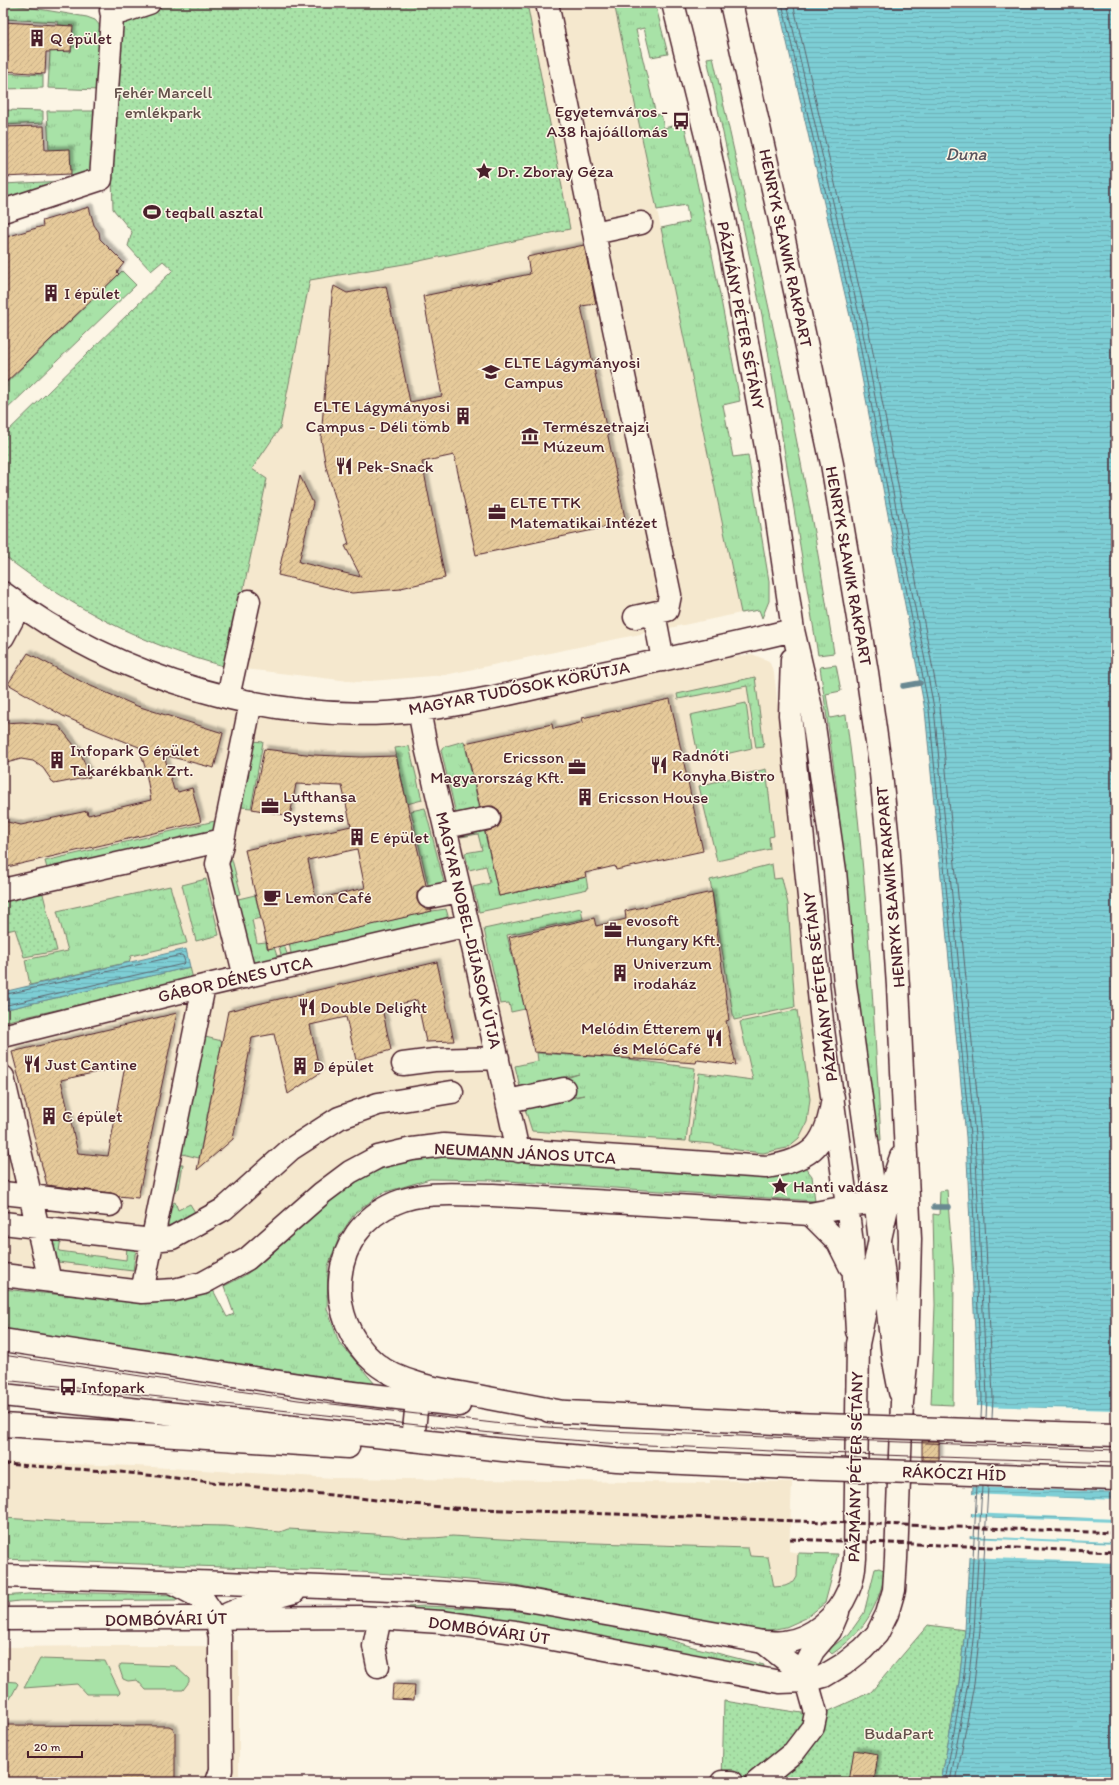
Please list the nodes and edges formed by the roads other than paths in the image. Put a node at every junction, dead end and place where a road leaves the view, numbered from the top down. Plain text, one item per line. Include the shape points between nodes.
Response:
1 (149, 3) edge
2 (547, 3) edge
3 (673, 3) edge
4 (731, 3) edge
5 (112, 7) edge
6 (3, 211) edge
7 (641, 223) dead end
8 (594, 233) junction
9 (11, 599) edge
10 (249, 601) dead end
11 (793, 630) junction
12 (3, 637) edge
13 (663, 660) junction
14 (228, 697) junction
15 (251, 702) junction
16 (419, 710) junction
17 (489, 818) dead end
18 (446, 827) junction
19 (223, 840) junction
20 (3, 890) edge
21 (460, 891) junction
22 (429, 897) dead end
23 (468, 925) junction
24 (245, 977) junction
25 (204, 986) junction
26 (3, 1036) edge
27 (498, 1058) junction
28 (403, 1064) dead end
29 (3, 1077) edge
30 (564, 1089) dead end
31 (452, 1092) dead end
32 (833, 1097) junction
33 (508, 1101) junction
34 (904, 1138) junction
35 (518, 1151) junction
36 (894, 1177) junction
37 (3, 1193) edge
38 (30, 1195) junction
39 (875, 1198) junction
40 (110, 1205) dead end
41 (847, 1208) junction
42 (810, 1214) junction
43 (3, 1223) edge
44 (38, 1227) junction
45 (205, 1228) dead end
46 (880, 1239) junction
47 (152, 1240) junction
48 (147, 1262) junction
49 (3, 1275) edge
50 (855, 1276) junction
51 (50, 1281) junction
52 (142, 1292) junction
53 (3, 1340) edge
54 (858, 1344) junction
55 (3, 1395) edge
56 (418, 1401) junction
57 (902, 1402) junction
58 (563, 1412) junction
59 (3, 1425) edge
60 (1116, 1435) edge
61 (413, 1440) junction
62 (503, 1450) junction
63 (1116, 1479) edge
64 (896, 1559) joint
65 (3, 1576) edge
66 (168, 1580) junction
67 (312, 1586) junction
68 (846, 1596) junction
69 (216, 1618) junction
70 (380, 1618) junction
71 (3, 1620) edge
72 (763, 1642) junction
73 (378, 1666) dead end
74 (807, 1681) junction
75 (217, 1782) edge
76 (722, 1782) edge
77 (732, 1782) edge
78 (757, 1782) edge

1 - 5 main road via 122,12
2 - 8 main road
3 - 11 main road, PÁZMÁNY PÉTER SÉTÁNY via 708,144 731,256 768,458
4 - 34 main road, HENRYK SŁAWIK RAKPART via 832,464 866,664 889,850
5 - 6 main road via 101,180
7 - 8 main road
8 - 13 main road via 670,595 667,610 645,615
9 - 12 main road
9 - 14 main road, MAGYAR TUDÓSOK KÖRÚTJA via 95,650 141,670
10 - 14 main road
11 - 13 main road, MAGYAR TUDÓSOK KÖRÚTJA
11 - 32 main road, PÁZMÁNY PÉTER SÉTÁNY via 790,715 822,1022
11 - 39 main road, PÁZMÁNY PÉTER SÉTÁNY via 814,728 835,871 845,984
13 - 16 main road, MAGYAR TUDÓSOK KÖRÚTJA
14 - 15 main road, MAGYAR TUDÓSOK KÖRÚTJA
15 - 16 main road, MAGYAR TUDÓSOK KÖRÚTJA via 342,712 384,713
15 - 19 main road
16 - 18 main road, MAGYAR NOBEL-DÍJASOK ÚTJA
17 - 18 main road
18 - 21 main road, MAGYAR NOBEL-DÍJASOK ÚTJA
19 - 20 main road
19 - 24 main road via 217,864
21 - 22 main road
21 - 23 main road, MAGYAR NOBEL-DÍJASOK ÚTJA
23 - 24 main road, GÁBOR DÉNES UTCA
23 - 27 main road, MAGYAR NOBEL-DÍJASOK ÚTJA
24 - 25 main road, GÁBOR DÉNES UTCA
25 - 26 main road, GÁBOR DÉNES UTCA
25 - 47 main road
27 - 28 main road via 434,1060
27 - 33 main road, MAGYAR NOBEL-DÍJASOK ÚTJA
29 - 38 main road
30 - 33 main road
31 - 47 main road via 378,1104 339,1118 291,1149 224,1209 172,1238
32 - 35 main road, NEUMANN JÁNOS UTCA via 830,1120 818,1144 798,1159 781,1165 766,1167
32 - 41 main road, PÁZMÁNY PÉTER SÉTÁNY
33 - 35 main road, MAGYAR NOBEL-DÍJASOK ÚTJA
34 - 36 main road, HENRYK SŁAWIK RAKPART
34 - 57 main road, HENRYK SŁAWIK RAKPART via 910,1239 907,1354
35 - 52 main road, NEUMANN JÁNOS UTCA via 444,1145 378,1157 350,1172 322,1193 247,1259 203,1283 174,1290
36 - 39 main road via 886,1190
36 - 46 main road, HENRYK SŁAWIK RAKPART
37 - 38 main road
38 - 40 main road
38 - 44 main road
39 - 41 main road
39 - 46 main road, PÁZMÁNY PÉTER SÉTÁNY
41 - 42 main road
41 - 50 main road, PÁZMÁNY PÉTER SÉTÁNY
42 - 50 main road via 838,1242
42 - 58 main road via 448,1194 409,1198 394,1203 378,1213 355,1235 341,1265 340,1295 346,1324 363,1351 375,1363 390,1374 414,1382
43 - 44 main road
44 - 47 main road
44 - 51 main road
45 - 48 main road
46 - 54 main road, PÁZMÁNY PÉTER SÉTÁNY
46 - 57 main road, PÁZMÁNY PÉTER SÉTÁNY
47 - 48 main road
48 - 52 main road
49 - 51 main road, NEUMANN JÁNOS UTCA
50 - 54 main road, PÁZMÁNY PÉTER SÉTÁNY
51 - 52 main road, NEUMANN JÁNOS UTCA
53 - 56 main road
54 - 68 main road, PÁZMÁNY PÉTER SÉTÁNY via 855,1558
55 - 61 main road
56 - 58 main road
56 - 61 main road
57 - 64 main road, PÁZMÁNY PÉTER SÉTÁNY
58 - 60 main road, bridge via 794,1424
59 - 62 main road via 374,1448
61 - 62 main road
62 - 63 main road, RÁKÓCZI HÍD, bridge via 617,1460
64 - 74 main road, DOMBÓVÁRI ÚT via 894,1590 887,1614 876,1634 863,1649 844,1664 824,1676
65 - 66 main road, DOMBÓVÁRI ÚT
66 - 67 main road, DOMBÓVÁRI ÚT
66 - 69 main road via 203,1599
67 - 69 main road via 254,1603
67 - 72 main road, DOMBÓVÁRI ÚT via 516,1598
68 - 72 main road, DOMBÓVÁRI ÚT via 829,1620 816,1630 801,1638 784,1642
68 - 74 main road via 830,1631 813,1650 806,1665
69 - 70 main road, DOMBÓVÁRI ÚT
69 - 71 main road, DOMBÓVÁRI ÚT
69 - 75 main road via 220,1637 221,1770
70 - 73 main road via 374,1646
70 - 74 main road, DOMBÓVÁRI ÚT via 502,1630 780,1682
72 - 74 main road via 792,1665
74 - 78 main road via 816,1713 813,1727 794,1752
76 - 77 main road

